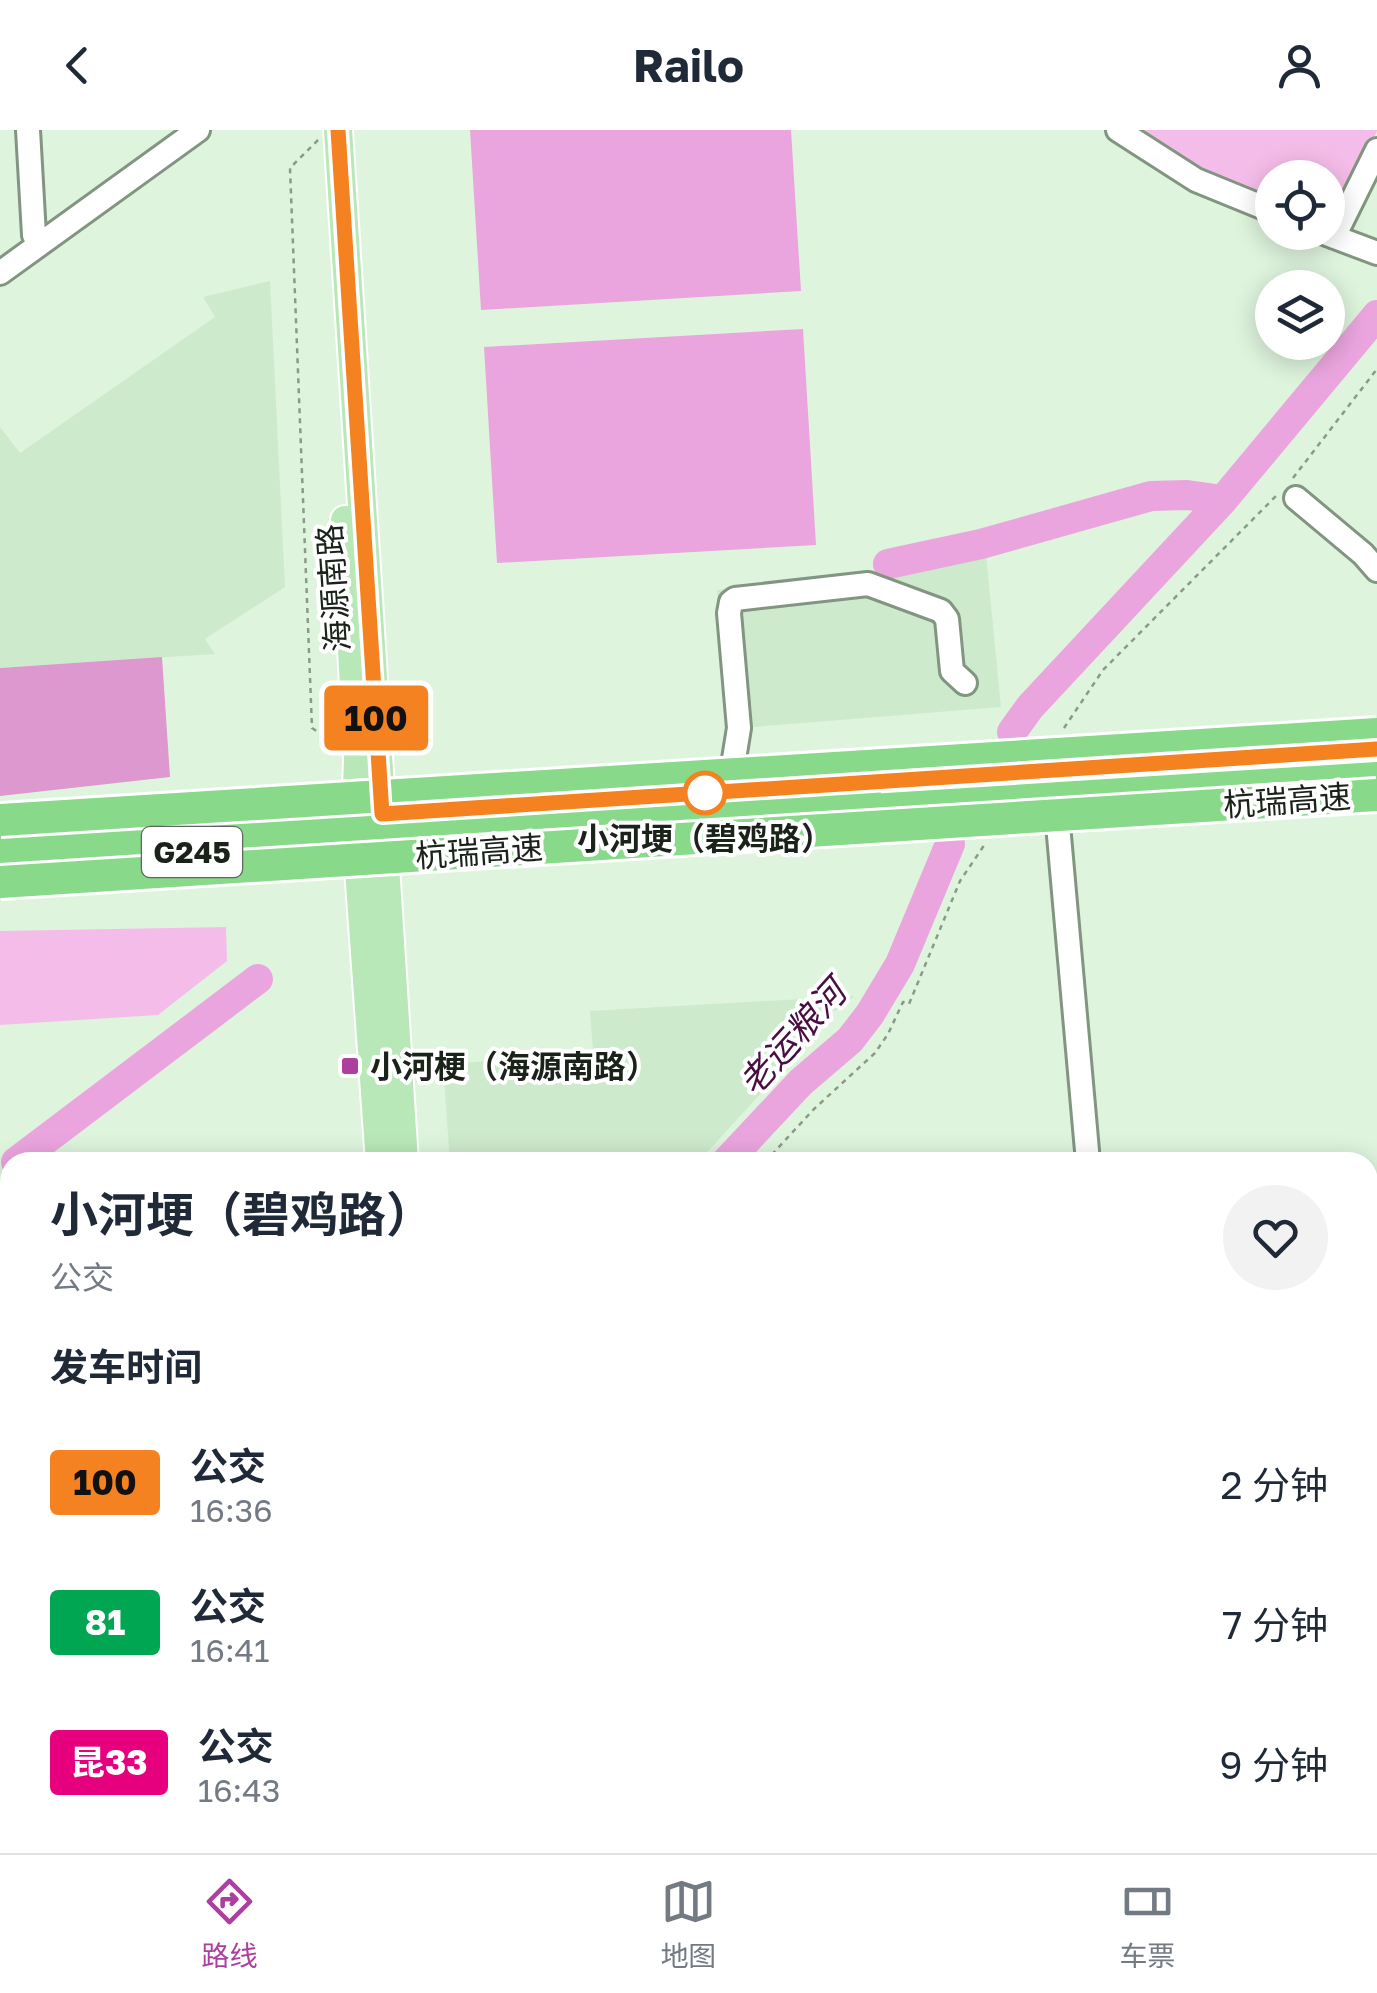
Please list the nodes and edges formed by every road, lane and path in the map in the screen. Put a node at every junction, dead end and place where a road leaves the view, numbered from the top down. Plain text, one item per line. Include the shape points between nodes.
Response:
1 (28, 130) edge
2 (198, 130) edge
3 (1118, 130) edge
4 (327, 132) edge
5 (1377, 150) edge
6 (1255, 204) edge
7 (1345, 207) edge
8 (1345, 241) edge
9 (38, 244) junction
10 (1377, 253) edge
11 (0, 272) edge
12 (1377, 369) edge
13 (1287, 492) junction
14 (1377, 570) edge
15 (965, 682) dead end
16 (1377, 720) edge
17 (1377, 734) edge
18 (1046, 748) junction
19 (1377, 749) edge
20 (358, 760) junction
21 (1377, 778) edge
22 (736, 791) junction
23 (1377, 795) edge
24 (1056, 798) junction
25 (0, 820) edge
26 (370, 828) junction
27 (992, 833) dead end
28 (0, 839) edge
29 (0, 865) edge
30 (0, 882) edge
31 (380, 1152) edge
32 (403, 1152) edge
33 (774, 1152) edge
34 (1087, 1152) edge

1 - 9 street
2 - 9 street
3 - 6 street via 1196,180
4 - 20 main road, 海源南路
4 - 20 path via 290,168 312,728
4 - 26 main road, 海源南路
5 - 7 street
8 - 10 street
9 - 11 street
12 - 13 path
13 - 14 street
13 - 18 path via 1102,670
15 - 22 street via 952,672 942,611 868,584 735,599 729,613 739,728
16 - 18 highway, bridge
17 - 18 highway, 杭瑞高速, bridge
18 - 25 highway, 杭瑞高速, bridge
19 - 22 highway, G245
20 - 26 main road, 海源南路
21 - 24 highway, G245
22 - 26 highway, G245
23 - 30 highway, 杭瑞高速, bridge
24 - 26 highway, G245
24 - 34 street
26 - 28 highway, G245
26 - 29 highway, G245
26 - 31 main road, 海源南路
26 - 32 main road, 海源南路
27 - 33 path via 960,880 909,1004 903,1002 875,1053

